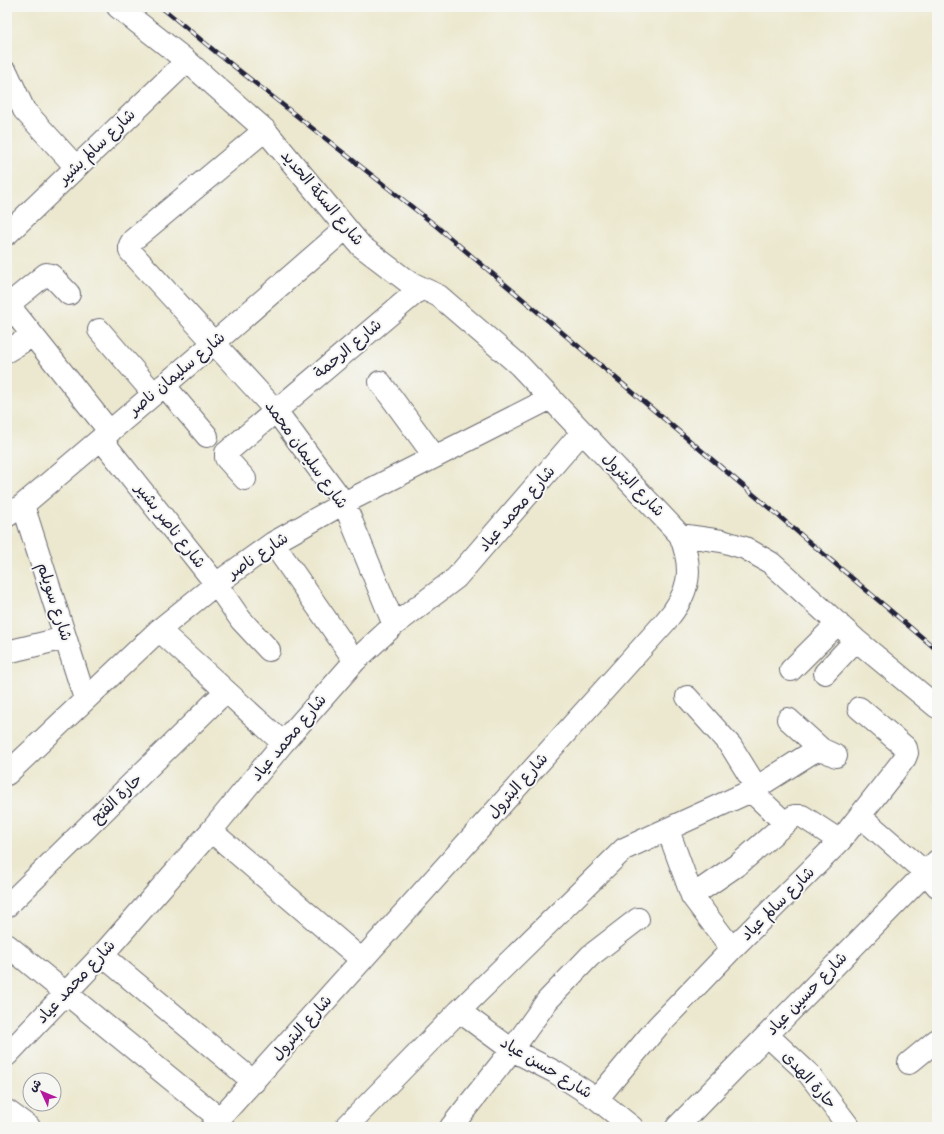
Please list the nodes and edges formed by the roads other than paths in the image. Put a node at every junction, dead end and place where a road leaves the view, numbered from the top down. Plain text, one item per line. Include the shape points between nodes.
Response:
1 (118, 7) edge
2 (187, 61) junction
3 (7, 72) edge
4 (265, 130) junction
5 (76, 167) junction
6 (345, 229) junction
7 (7, 234) edge
8 (421, 288) junction
9 (70, 294) dead end
10 (8, 304) edge
11 (99, 330) dead end
12 (32, 336) junction
13 (214, 343) junction
14 (7, 351) edge
15 (380, 382) dead end
16 (159, 389) junction
17 (551, 398) junction
18 (276, 411) junction
19 (582, 432) junction
20 (105, 435) junction
21 (207, 436) dead end
22 (434, 457) junction
23 (246, 480) dead end
24 (344, 504) junction
25 (15, 511) edge
26 (680, 535) junction
27 (273, 543) junction
28 (216, 584) junction
29 (838, 623) junction
30 (394, 625) junction
31 (159, 630) junction
32 (65, 638) junction
33 (856, 640) junction
34 (269, 650) dead end
35 (7, 652) edge
36 (355, 662) junction
37 (791, 670) dead end
38 (825, 673) dead end
39 (226, 691) junction
40 (687, 697) dead end
41 (85, 699) junction
42 (937, 707) edge
43 (860, 708) dead end
44 (788, 719) dead end
45 (283, 743) junction
46 (7, 774) edge
47 (754, 790) junction
48 (860, 816) junction
49 (785, 823) junction
50 (668, 830) junction
51 (211, 831) junction
52 (840, 842) junction
53 (933, 873) edge
54 (692, 896) junction
55 (7, 906) edge
56 (638, 919) dead end
57 (7, 945) edge
58 (732, 949) junction
59 (102, 955) junction
60 (362, 960) junction
61 (66, 994) junction
62 (459, 1011) junction
63 (767, 1035) junction
64 (935, 1035) edge
65 (512, 1050) junction
66 (7, 1055) edge
67 (909, 1063) dead end
68 (254, 1082) junction
69 (597, 1099) junction
70 (7, 1111) edge
71 (216, 1123) edge
72 (29, 1127) edge
73 (346, 1127) edge
74 (451, 1127) edge
75 (632, 1127) edge
76 (677, 1127) edge
77 (849, 1127) edge

1 - 2 street, شارع السكة الحديد
2 - 4 street, شارع السكة الحديد
2 - 5 street, شارع سالم بشير
3 - 5 street via 24,110
4 - 6 street, شارع السكة الحديد
4 - 13 street, شارع سليمان محمد via 130,245 134,255
5 - 7 street, شارع سالم بشير
6 - 8 street, شارع السكة الحديد via 370,253 407,281
6 - 13 street, شارع سليمان ناصر
8 - 17 street, شارع السكة الحديد via 439,296 504,351
8 - 18 street, شارع الرحمة
9 - 10 street via 51,275 46,274
10 - 12 street, شارع ناصر بشير
11 - 16 street
12 - 14 street
12 - 20 street, شارع ناصر بشير
13 - 16 street, شارع سليمان ناصر
13 - 18 street, شارع سليمان محمد
15 - 22 street
16 - 20 street, شارع سليمان ناصر
16 - 21 street
17 - 19 street, شارع السكة الحديد
17 - 22 street, شارع ناصر
18 - 23 street, شارع الرحمة via 226,453 226,458
18 - 24 street, شارع سليمان محمد
19 - 26 street, شارع البترول
19 - 30 street, شارع محمد عياد via 456,578
20 - 25 street, شارع سليمان ناصر
20 - 28 street, شارع ناصر بشير
22 - 24 street, شارع ناصر
24 - 27 street, شارع ناصر
24 - 30 street, شارع سليمان محمد
25 - 32 street, شارع سويلم
26 - 29 street via 722,541 745,548 770,563
26 - 60 street, شارع البترول via 687,552 689,572 686,590 678,608
27 - 28 street, شارع ناصر
27 - 36 street
28 - 31 street, شارع ناصر
28 - 34 street, شارع ناصر بشير via 241,620
29 - 33 street
29 - 37 street
30 - 36 street, شارع محمد عياد
31 - 39 street
31 - 41 street, شارع ناصر
32 - 35 street
32 - 41 street, شارع سويلم
33 - 38 street
33 - 42 street
36 - 45 street, شارع محمد عياد
39 - 45 street
39 - 55 street, حارة الفتح
40 - 47 street via 732,746
41 - 46 street, شارع ناصر
43 - 48 street, شارع سالم عياد via 908,750 905,758
44 - 47 street via 829,753 811,752
45 - 51 street, شارع محمد عياد
47 - 49 street
47 - 50 street
48 - 52 street, شارع سالم عياد
48 - 53 street
49 - 52 street via 794,816 802,816
49 - 54 street via 740,863
50 - 54 street
50 - 62 street via 624,849
51 - 59 street, شارع محمد عياد
51 - 60 street
52 - 58 street, شارع سالم عياد
53 - 63 street, شارع حسين عياد
54 - 58 street
56 - 65 street via 590,956 547,1001
57 - 61 street
58 - 69 street, شارع سالم عياد via 658,1026
59 - 61 street, شارع محمد عياد
59 - 68 street
60 - 68 street, شارع البترول
61 - 66 street, شارع محمد عياد
61 - 71 street
62 - 65 street, شارع حسن عياد
62 - 73 street
63 - 76 street, شارع حسين عياد
63 - 77 street, حارة الهدى via 809,1074
64 - 67 street
65 - 69 street, شارع حسن عياد via 555,1072
65 - 74 street
68 - 71 street, شارع البترول
69 - 75 street, شارع حسن عياد
70 - 72 street

